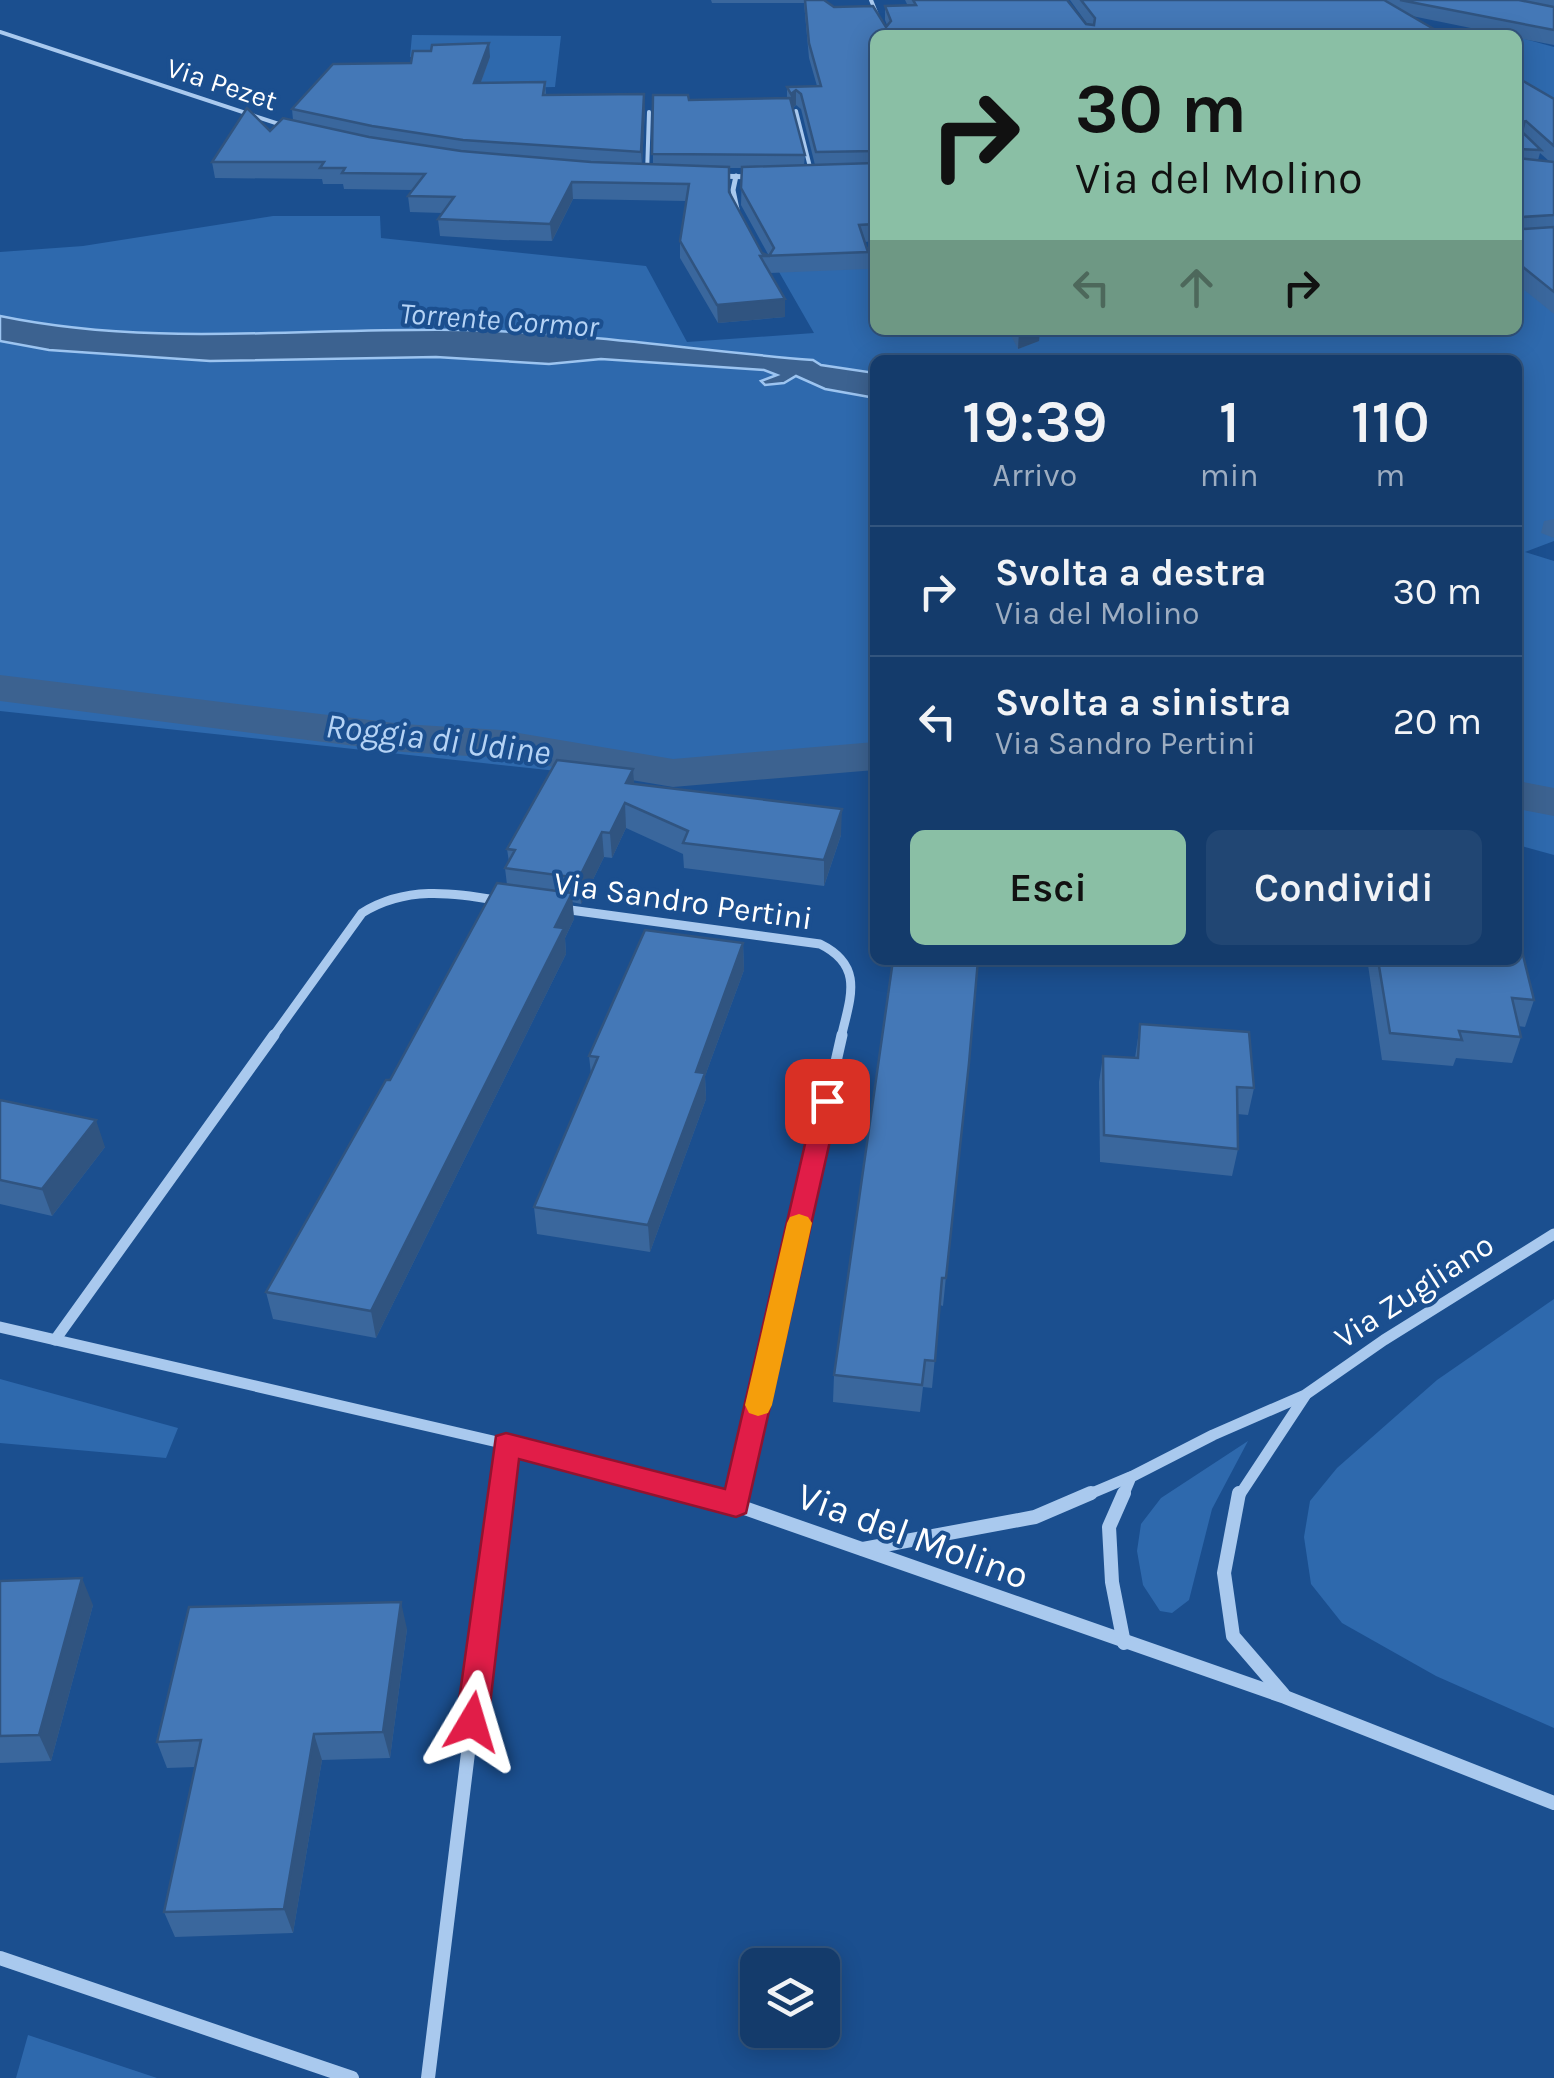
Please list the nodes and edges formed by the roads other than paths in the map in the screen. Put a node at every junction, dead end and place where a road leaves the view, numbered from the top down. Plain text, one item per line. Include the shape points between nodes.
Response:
1 (871, 0) edge
2 (884, 30) edge
3 (0, 32) edge
4 (796, 111) edge
5 (649, 112) edge
6 (298, 130) edge
7 (630, 173) edge
8 (647, 174) junction
9 (660, 175) edge
10 (698, 176) edge
11 (736, 176) junction
12 (798, 176) edge
13 (812, 176) joint
14 (768, 177) edge
15 (742, 222) edge
16 (522, 904) edge
17 (542, 906) edge
18 (1554, 1234) edge
19 (0, 1327) edge
20 (55, 1340) junction
21 (1305, 1395) junction
22 (506, 1444) junction
23 (1131, 1477) junction
24 (736, 1504) junction
25 (862, 1549) junction
26 (1124, 1643) junction
27 (1286, 1697) junction
28 (1554, 1803) edge
29 (0, 1958) edge
30 (352, 2078) edge
31 (428, 2078) edge

1 - 2 street
3 - 6 street, Via Pezet via 66,48 215,106
4 - 13 lane
5 - 8 lane
7 - 8 street
8 - 9 street
10 - 11 street
11 - 14 street
11 - 15 street via 734,206
12 - 13 street
16 - 20 street, Via Sandro Pertini via 426,891 379,900 362,913
17 - 24 street, Via Sandro Pertini via 820,944 852,968
18 - 21 street, Via Zugliano
19 - 20 street, Via del Molino
20 - 22 street, Via del Molino
21 - 23 street, Via Zugliano
21 - 27 street, Via Zugliano via 1240,1494 1224,1572 1233,1636
22 - 24 street, Via del Molino
22 - 31 street
23 - 25 street, Via Zugliano via 1035,1517
23 - 26 street via 1109,1526
24 - 25 street, Via del Molino
25 - 26 street, Via del Molino
26 - 27 street, Via del Molino
27 - 28 street, Via del Molino
29 - 30 street

